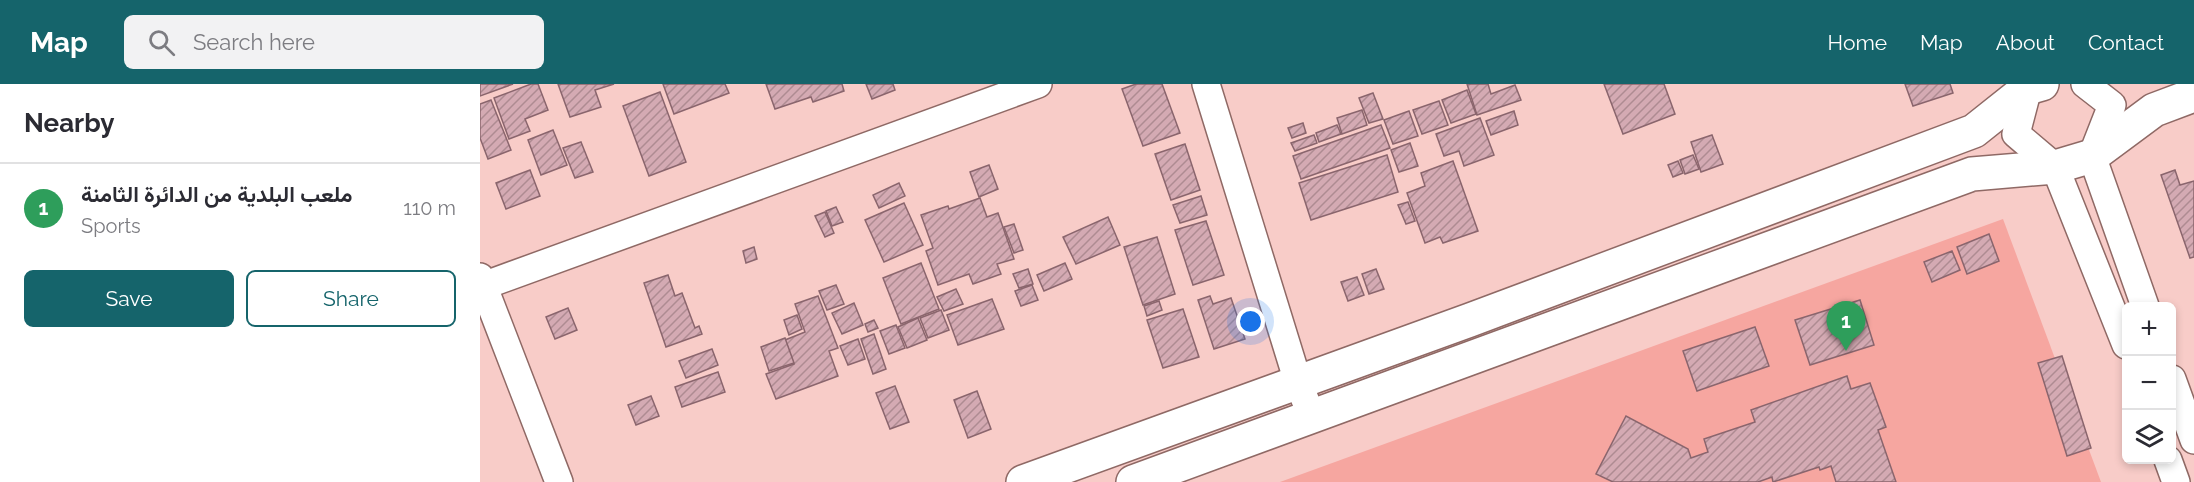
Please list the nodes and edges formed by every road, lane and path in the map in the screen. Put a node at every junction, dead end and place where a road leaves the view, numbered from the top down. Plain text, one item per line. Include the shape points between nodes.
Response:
1 (1038, 84) edge
2 (1206, 84) edge
3 (2085, 84) edge
4 (2033, 85) edge
5 (2194, 95) edge
6 (2092, 156) junction
7 (2055, 167) junction
8 (481, 283) edge
9 (2144, 302) edge
10 (2122, 333) edge
11 (1298, 382) junction
12 (2176, 390) edge
13 (1312, 417) junction
14 (2194, 440) edge
15 (2170, 464) edge
16 (559, 482) edge
17 (1023, 482) edge
18 (1133, 482) edge
19 (2176, 482) edge

1 - 8 street
2 - 11 street
3 - 6 street via 2112,105
4 - 7 street via 2016,134
4 - 11 street via 1974,131
5 - 6 street via 2154,110
6 - 7 street
6 - 9 street
7 - 10 street
7 - 13 street via 1972,174
8 - 16 street
11 - 13 street
11 - 17 street
12 - 14 street
13 - 18 street
15 - 19 street

